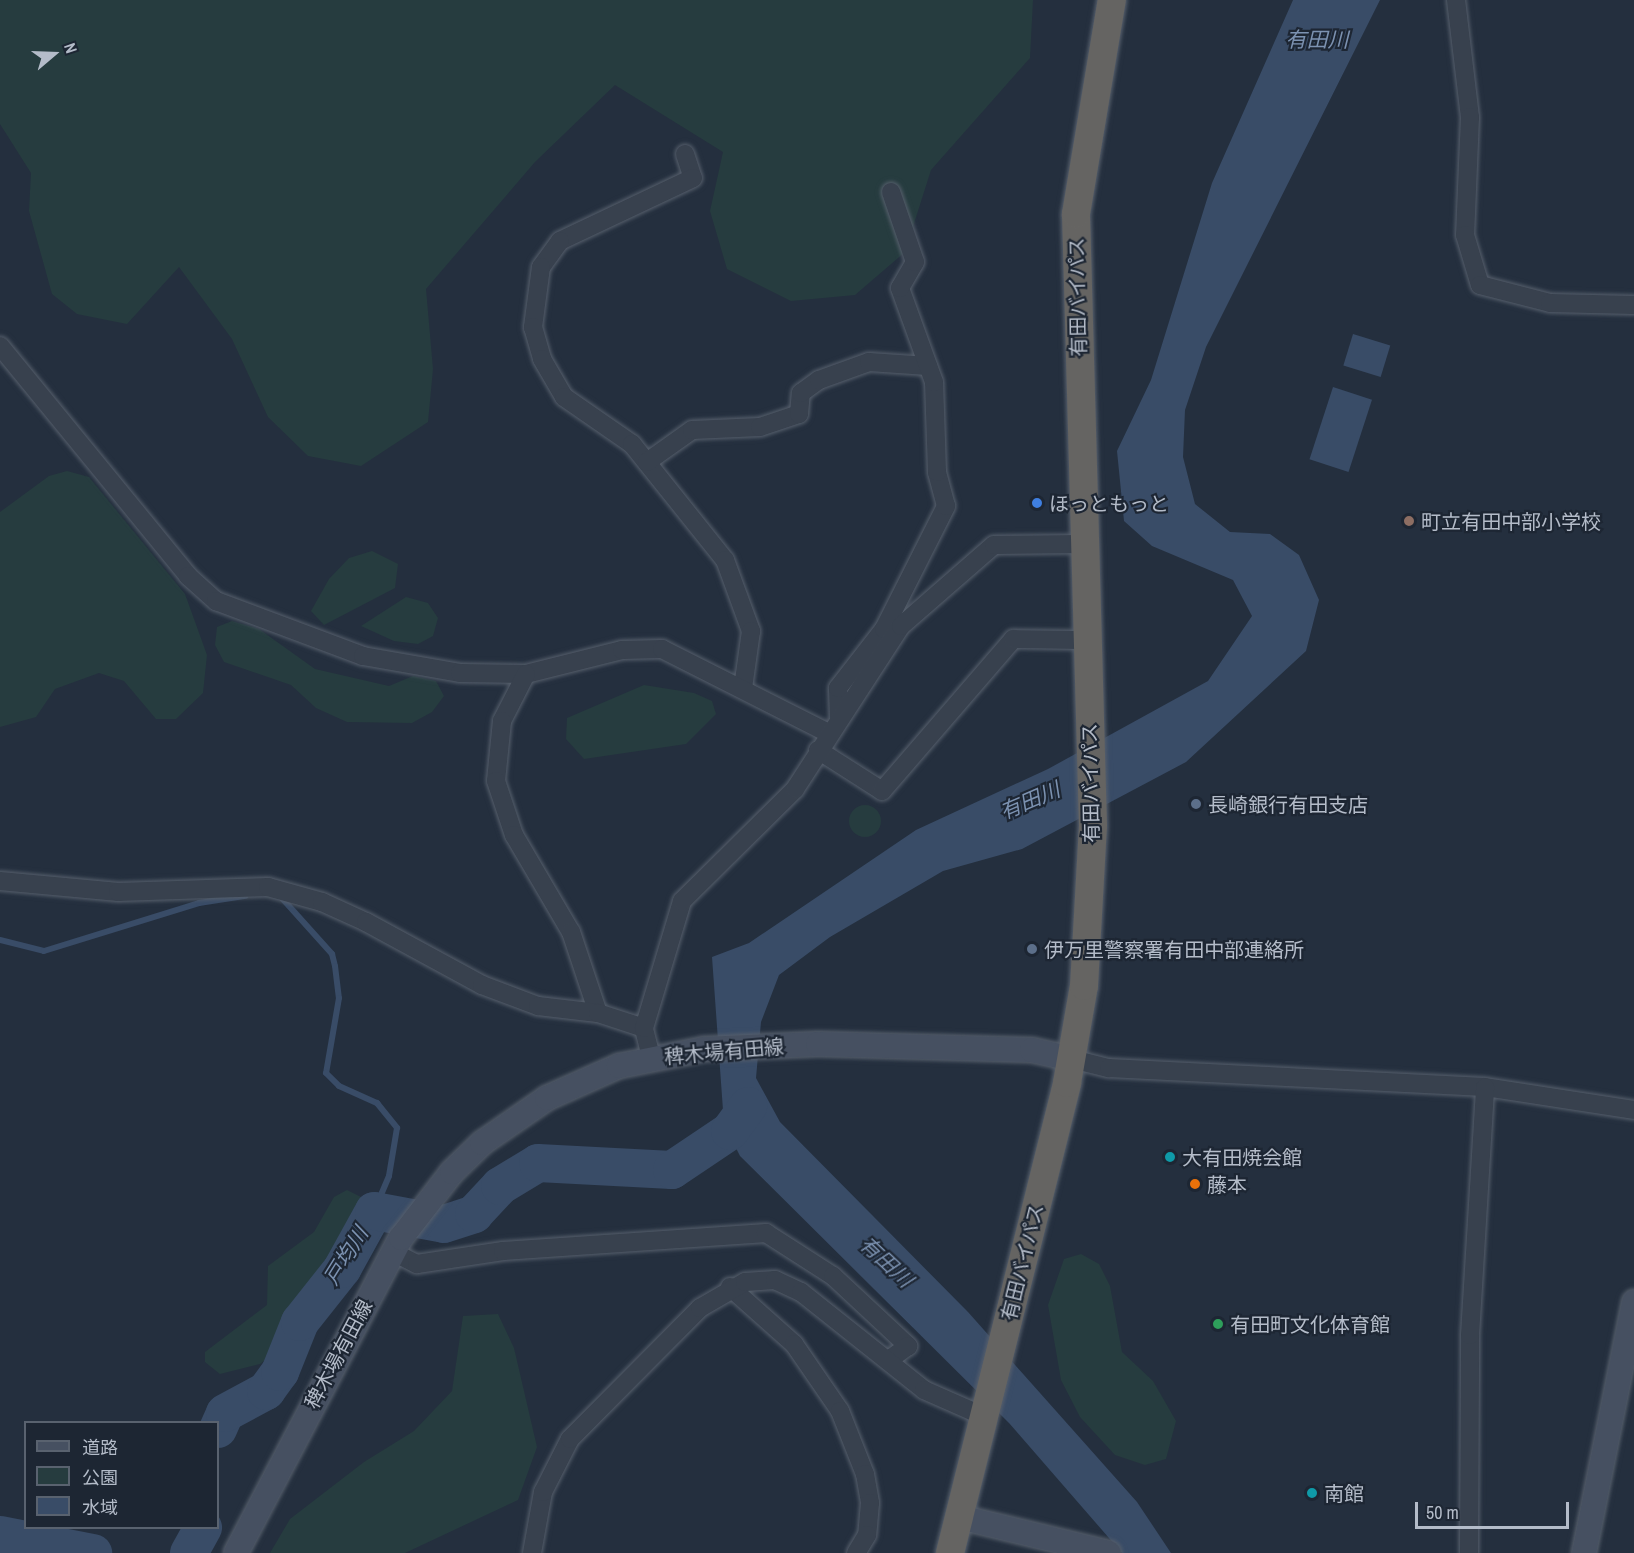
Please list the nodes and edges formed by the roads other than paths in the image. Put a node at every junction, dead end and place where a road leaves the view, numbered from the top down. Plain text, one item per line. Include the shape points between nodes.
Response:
1 (1112, 0) edge
2 (1456, 0) edge
3 (685, 154) dead end
4 (891, 192) dead end
5 (1634, 306) edge
6 (0, 346) edge
7 (928, 366) junction
8 (647, 462) junction
9 (1082, 544) junction
10 (1085, 640) junction
11 (526, 674) junction
12 (743, 688) junction
13 (834, 725) junction
14 (818, 750) junction
15 (0, 881) edge
16 (598, 1013) junction
17 (644, 1029) junction
18 (651, 1057) junction
19 (1072, 1059) junction
20 (1485, 1086) junction
21 (1634, 1110) edge
22 (397, 1245) junction
23 (730, 1287) junction
24 (1634, 1302) edge
25 (1630, 1345) edge
26 (889, 1360) junction
27 (985, 1411) junction
28 (959, 1517) junction
29 (1101, 1552) edge
30 (236, 1553) edge
31 (532, 1553) edge
32 (856, 1553) edge
33 (950, 1553) edge
34 (1469, 1553) edge
35 (1584, 1553) edge

1 - 9 highway, 有田バイパス via 1076,214
2 - 5 street via 1470,117 1465,236 1480,285 1550,303
3 - 8 street via 693,178 560,241 541,267 532,300 536,340 564,397 619,431
4 - 7 street via 915,262 900,288
6 - 11 street via 188,576 216,601 363,656 460,673
7 - 8 street via 869,362 819,381 801,393 799,414 760,427 692,430
7 - 13 street via 937,472 946,506 943,519 879,636 838,688
8 - 12 street via 725,560 736,585 751,631
9 - 10 highway, 有田バイパス
9 - 13 street via 994,545 901,626
10 - 14 street via 1013,639 882,791
10 - 19 highway, 有田バイパス via 1093,826 1084,986
11 - 12 street via 622,650 662,649
11 - 16 street via 502,721 496,781 514,835 571,933
12 - 13 street
13 - 14 street
14 - 17 street via 795,789 681,901
15 - 16 street via 118,892 268,887 322,902 366,922 482,985 538,1006
16 - 17 street
17 - 18 street
18 - 19 main road, 稗木場有田線 via 704,1049 818,1044 1032,1050
18 - 22 main road, 稗木場有田線 via 581,1082 511,1121 452,1172
19 - 20 street via 1109,1068
19 - 27 highway, 有田バイパス
20 - 21 street
20 - 34 street via 1470,1335
22 - 26 street via 417,1264 503,1251 766,1233 833,1276 908,1346
22 - 30 main road, 稗木場有田線
23 - 26 street via 761,1280 786,1284
23 - 31 street via 668,1338 570,1439 543,1492
23 - 32 street via 794,1344 840,1411 865,1474 870,1503 867,1535
24 - 25 main road
25 - 35 main road
26 - 27 street via 924,1390
27 - 28 highway, 有田バイパス
28 - 29 main road
28 - 33 highway, 有田バイパス

